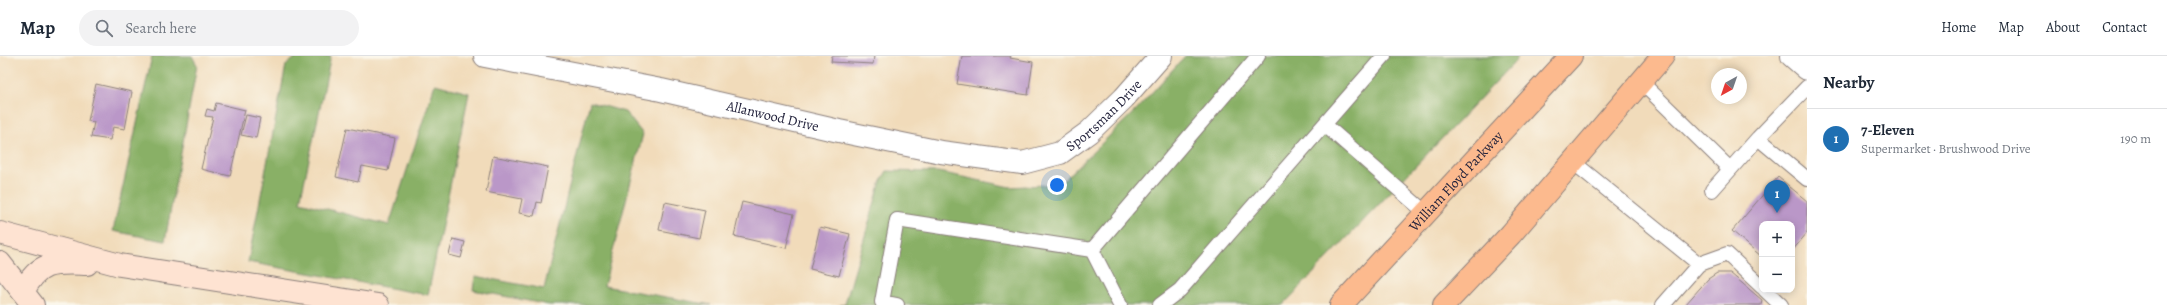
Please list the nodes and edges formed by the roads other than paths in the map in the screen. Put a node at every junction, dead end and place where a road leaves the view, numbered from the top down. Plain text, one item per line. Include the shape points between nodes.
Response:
1 (485, 56) edge
2 (1161, 56) edge
3 (1258, 56) edge
4 (1384, 56) edge
5 (1571, 56) edge
6 (1663, 56) edge
7 (1792, 56) edge
8 (1807, 69) edge
9 (1641, 82) junction
10 (1807, 87) edge
11 (1325, 125) junction
12 (1758, 138) junction
13 (1060, 153) joint
14 (1573, 162) junction
15 (1730, 169) junction
16 (1807, 179) edge
17 (1712, 190) dead end
18 (1427, 214) junction
19 (0, 233) edge
20 (1092, 250) junction
21 (0, 263) edge
22 (1699, 264) junction
23 (120, 265) junction
24 (1759, 284) edge
25 (1768, 293) edge
26 (28, 299) edge
27 (378, 305) edge
28 (898, 305) edge
29 (1120, 305) edge
30 (1160, 305) edge
31 (1341, 305) edge
32 (1444, 305) edge
33 (1662, 305) edge
34 (1781, 305) edge

1 - 13 street, Allanwood Drive via 661,90 941,152 1022,163
2 - 13 street, Sportsman Drive via 1094,127
3 - 20 lane
4 - 11 lane
5 - 18 highway, William Floyd Parkway
6 - 9 highway
7 - 8 street
9 - 14 highway
9 - 15 lane
10 - 12 lane
11 - 18 lane
11 - 30 lane via 1180,290
12 - 15 lane
12 - 16 lane
14 - 22 lane
14 - 32 highway via 1511,234
15 - 17 lane
18 - 31 highway, William Floyd Parkway
19 - 23 street
20 - 28 lane via 897,220 882,302
20 - 29 lane
21 - 26 street
22 - 24 lane via 1727,254
22 - 33 lane
23 - 26 street via 58,263 39,270 28,282
23 - 27 street
25 - 34 lane

